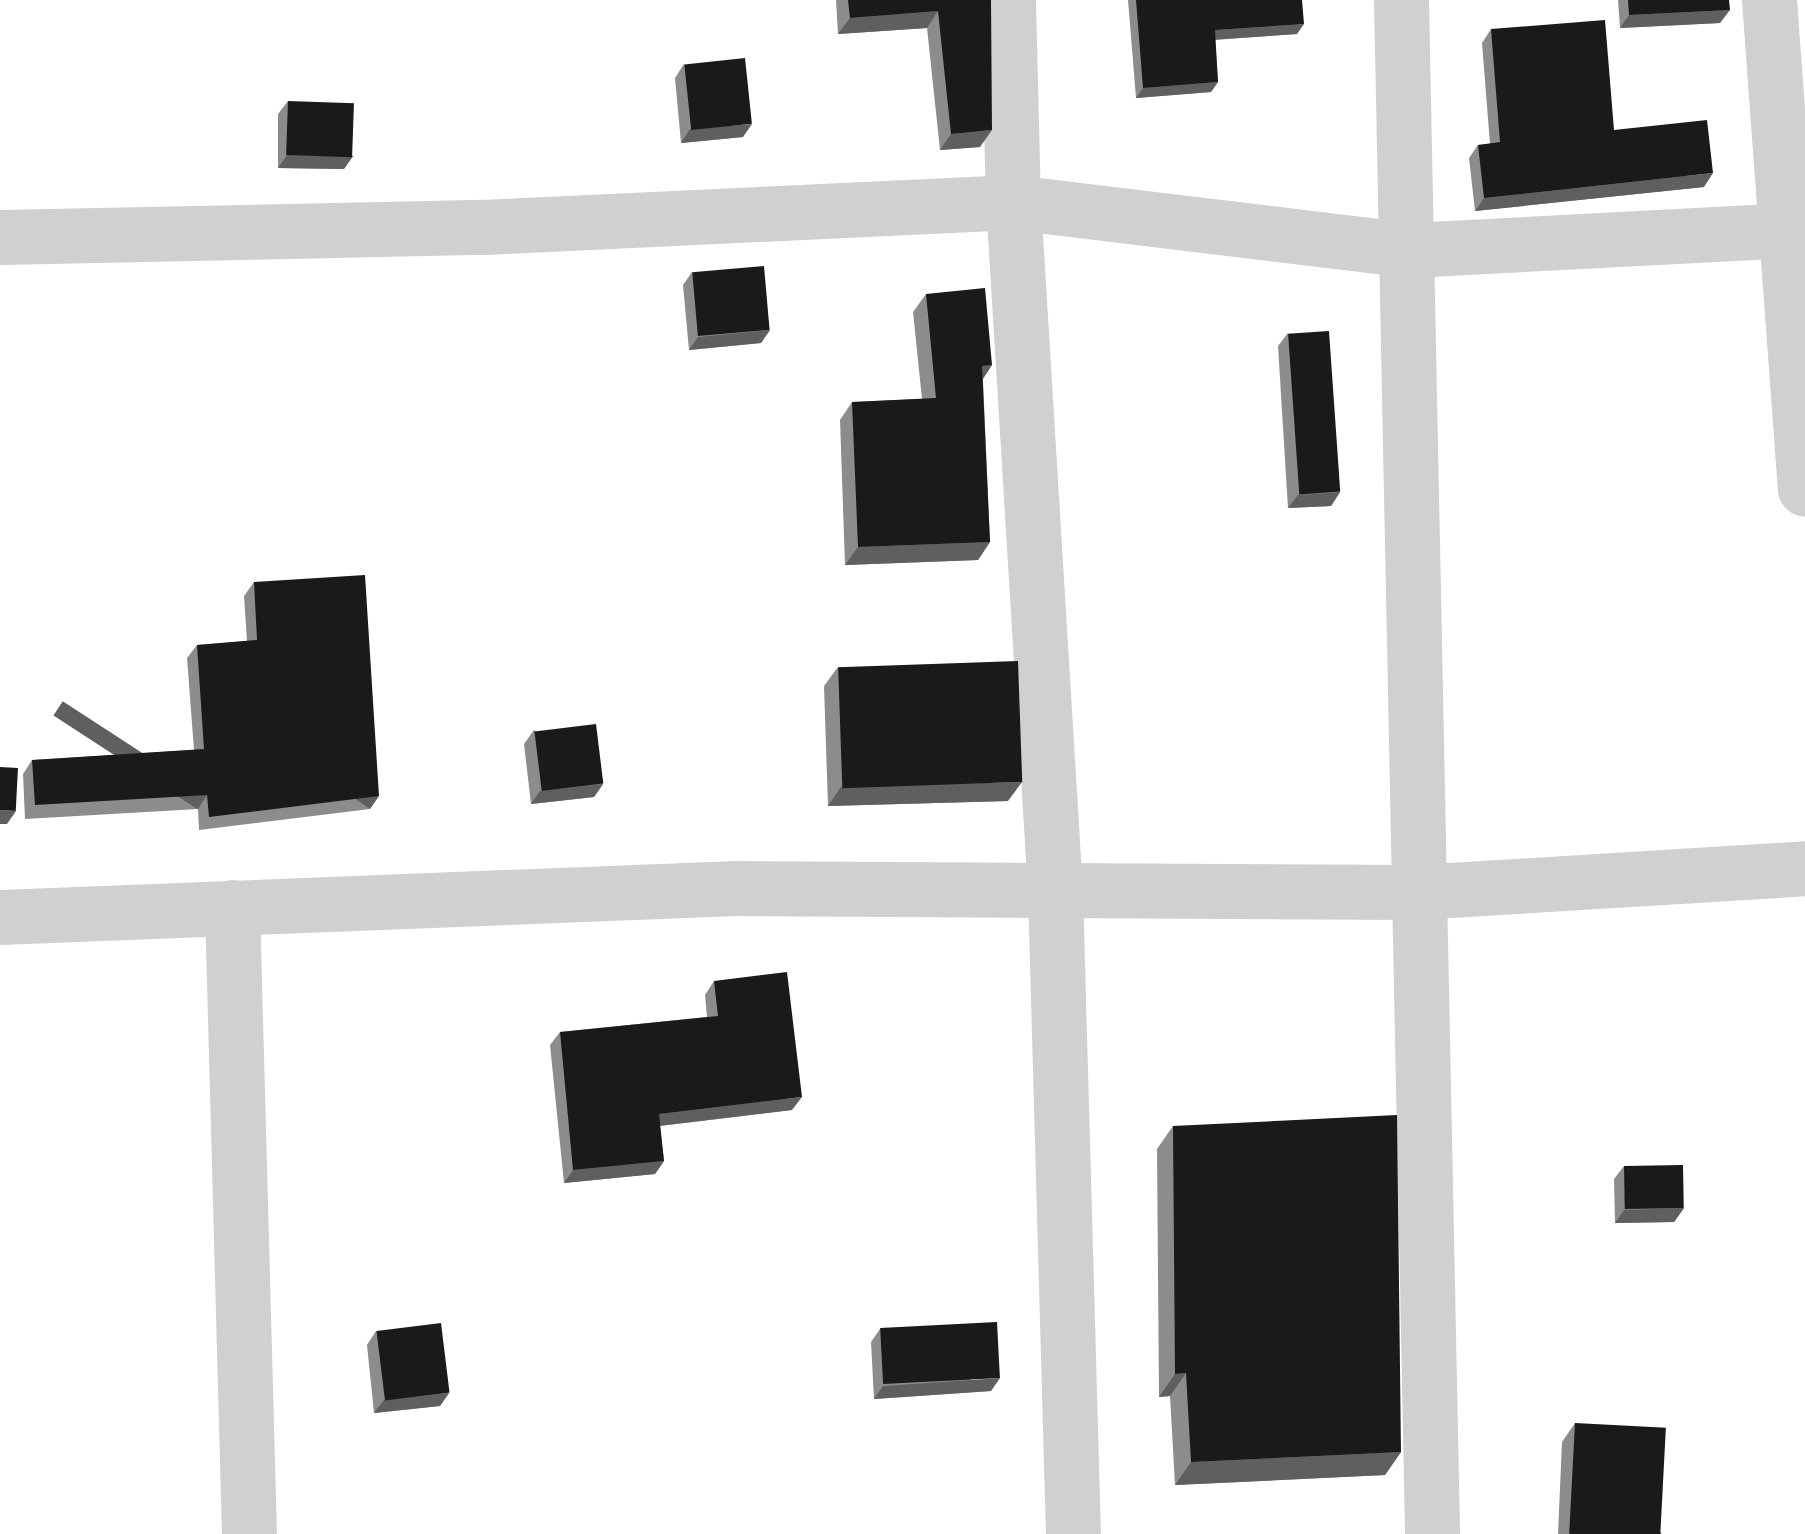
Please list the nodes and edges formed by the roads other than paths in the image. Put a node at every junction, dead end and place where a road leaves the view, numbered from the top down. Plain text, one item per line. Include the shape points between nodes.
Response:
1 (1008, 0) edge
2 (1400, 0) edge
3 (1769, 0) edge
4 (1013, 202) junction
5 (1795, 230) edge
6 (0, 237) edge
7 (1410, 250) junction
8 (1805, 489) edge
9 (1805, 868) edge
10 (1055, 890) junction
11 (1417, 892) junction
12 (232, 908) junction
13 (0, 917) edge
14 (249, 1534) edge
15 (1073, 1534) edge
16 (1432, 1534) edge

1 - 4 street
2 - 7 street
3 - 5 street
4 - 6 street via 484,227
4 - 7 street
4 - 10 street
5 - 7 street
5 - 8 street
7 - 11 street
9 - 11 street
10 - 11 street
10 - 12 street via 736,888
10 - 15 street
11 - 16 street
12 - 13 street
12 - 14 street

